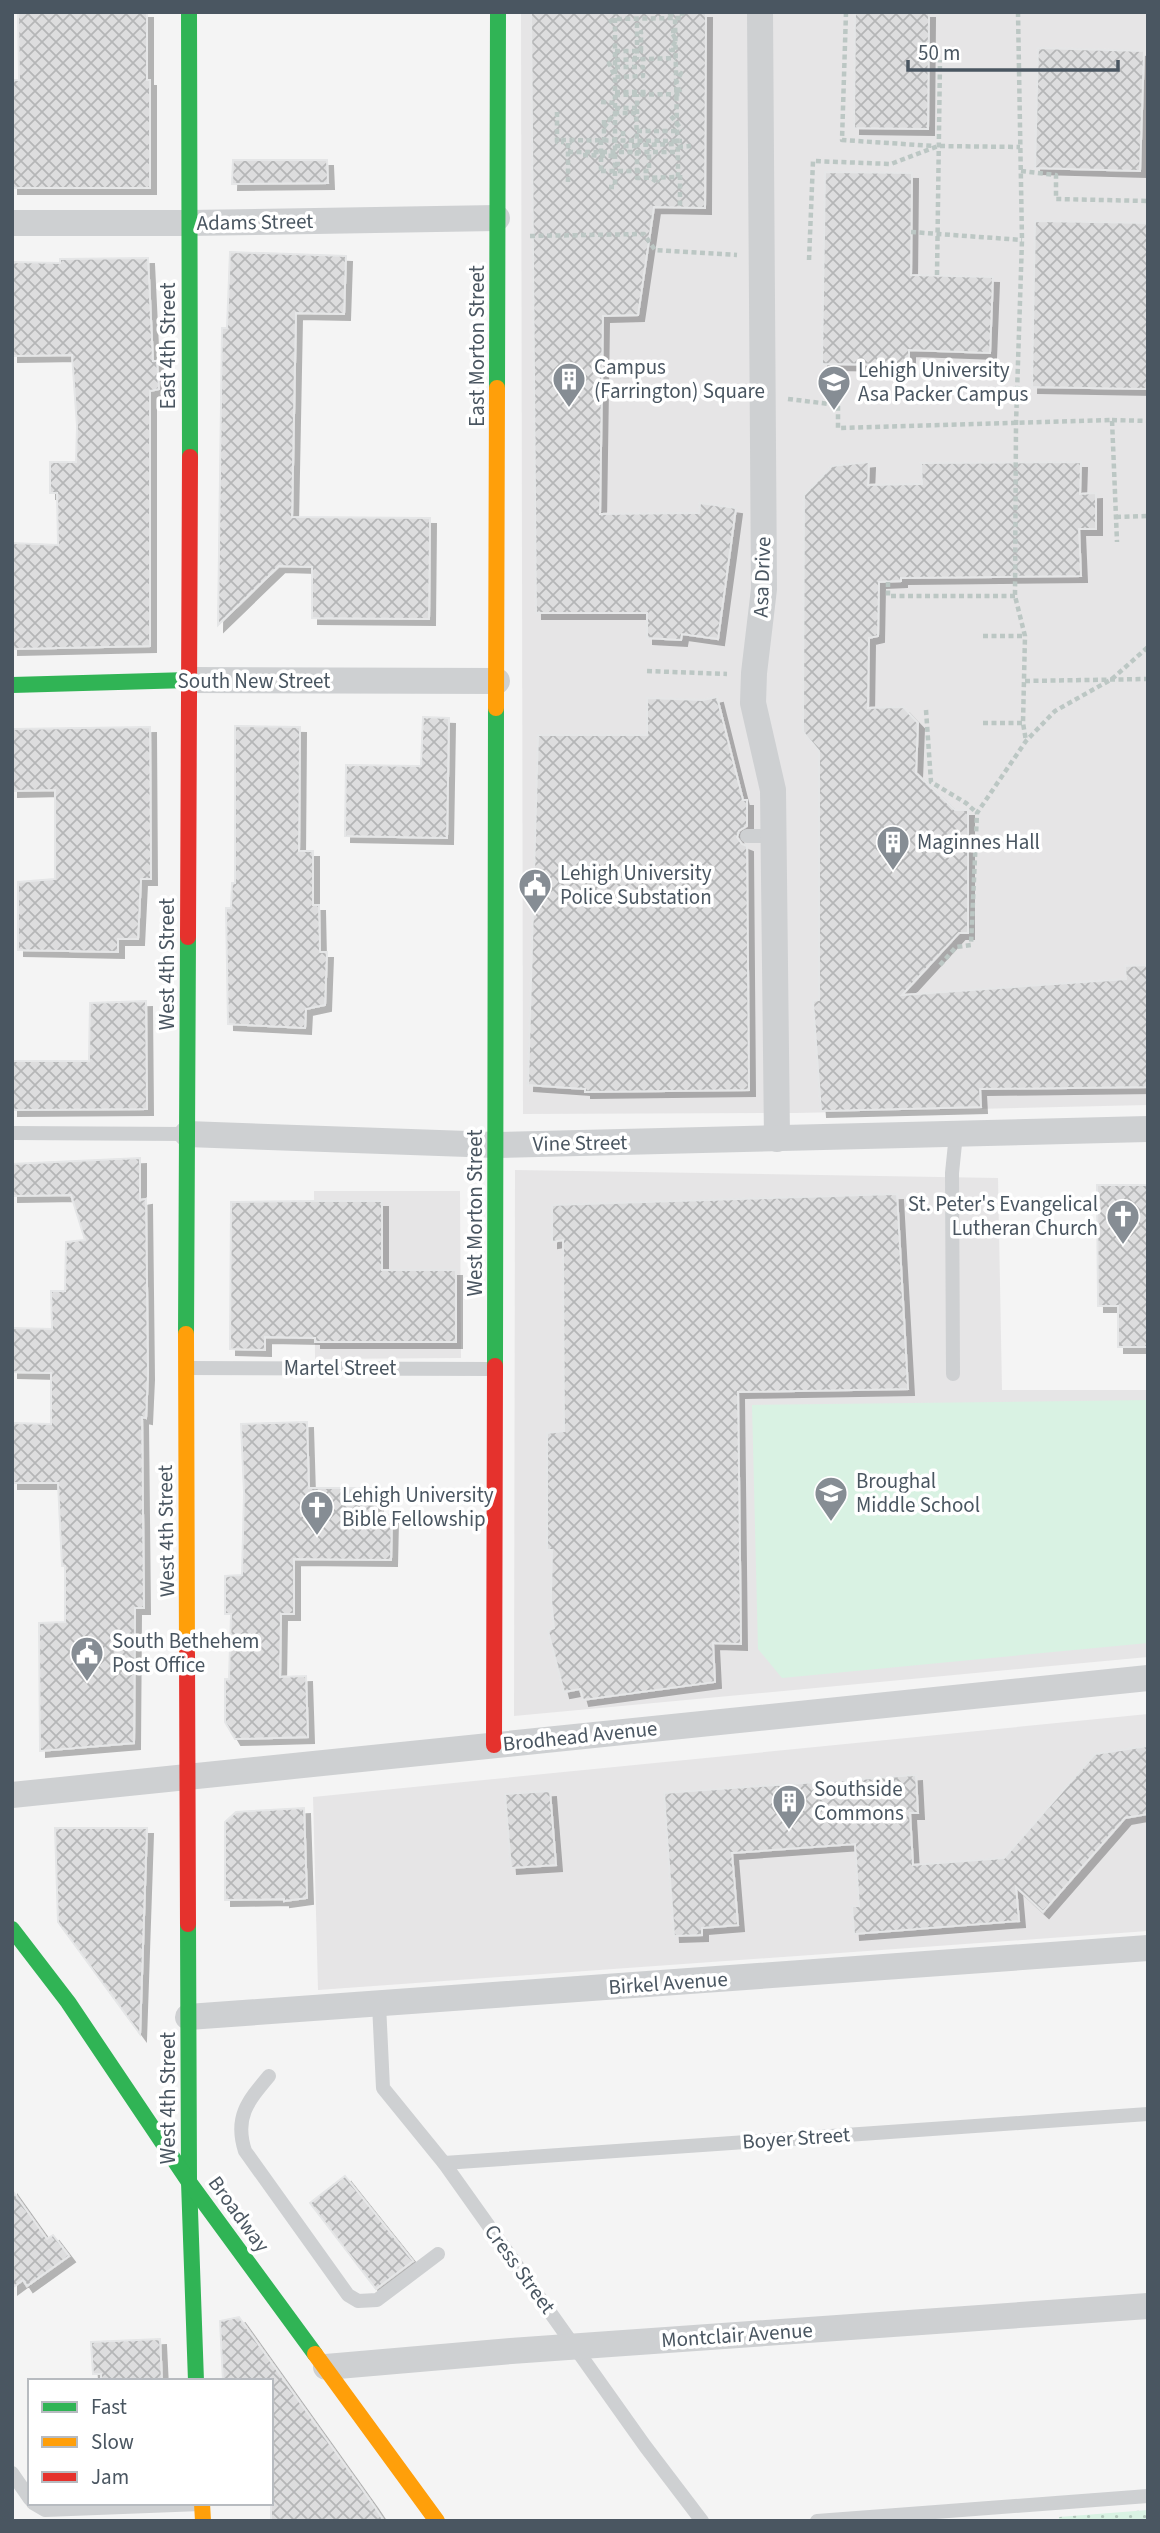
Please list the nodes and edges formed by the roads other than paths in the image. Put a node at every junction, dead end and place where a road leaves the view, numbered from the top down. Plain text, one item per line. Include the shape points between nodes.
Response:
1 (188, 12) edge
2 (498, 12) edge
3 (760, 12) edge
4 (12, 223) edge
5 (188, 223) junction
6 (498, 228) junction
7 (190, 681) junction
8 (497, 681) junction
9 (12, 685) edge
10 (747, 836) dead end
11 (774, 836) junction
12 (1148, 1129) edge
13 (12, 1133) edge
14 (187, 1133) junction
15 (956, 1134) junction
16 (777, 1139) junction
17 (496, 1145) junction
18 (186, 1368) junction
19 (494, 1369) junction
20 (953, 1374) dead end
21 (1148, 1678) edge
22 (494, 1745) junction
23 (188, 1777) junction
24 (12, 1795) edge
25 (12, 1929) edge
26 (1148, 1948) edge
27 (379, 2004) junction
28 (188, 2018) junction
29 (270, 2077) dead end
30 (1148, 2114) edge
31 (444, 2163) junction
32 (189, 2182) junction
33 (438, 2254) dead end
34 (1148, 2306) edge
35 (575, 2347) junction
36 (326, 2367) junction
37 (196, 2379) edge
38 (12, 2473) edge
39 (1148, 2496) edge
40 (28, 2497) edge
41 (37, 2505) edge
42 (157, 2505) edge
43 (437, 2521) edge
44 (702, 2521) edge
45 (817, 2521) edge

1 - 5 main road, East 4th Street
2 - 6 main road, East Morton Street
3 - 11 street, Asa Drive via 764,589 753,703 773,790
4 - 5 street, Adams Street
5 - 6 street, Adams Street
5 - 7 main road, East 4th Street
6 - 8 main road, East Morton Street
7 - 8 street, South New Street
7 - 9 main road, South New Street
7 - 14 main road, West 4th Street
8 - 17 main road, West Morton Street
10 - 11 lane
11 - 16 street, Asa Drive
12 - 15 street, Vine Street
13 - 14 lane, Vine Street
14 - 17 street, Vine Street
14 - 18 main road, West 4th Street
15 - 16 street, Vine Street
15 - 20 lane via 952,1173
16 - 17 street, Vine Street
17 - 19 main road, West Morton Street
18 - 19 lane, Martel Street
18 - 23 main road, West 4th Street
19 - 22 main road, West Morton Street
21 - 22 street, Brodhead Avenue
22 - 23 street, Brodhead Avenue
23 - 24 street, Brodhead Avenue
23 - 28 main road, West 4th Street
25 - 32 main road, Broadway via 68,2002
26 - 27 street, Birkel Avenue
27 - 28 street, Birkel Avenue
27 - 31 lane, Cress Street via 383,2088
28 - 32 main road, West 4th Street
29 - 33 lane via 248,2101 243,2114 245,2151 348,2295 358,2301 377,2300
30 - 31 lane, Boyer Street
31 - 35 lane, Cress Street
32 - 36 main road, Broadway
32 - 37 main road, West 4th Street
34 - 35 street, Montclair Avenue
35 - 36 street, Montclair Avenue
35 - 44 lane, Cress Street
36 - 43 main road, Broadway
38 - 40 lane
39 - 45 lane
41 - 42 lane via 45,2510

